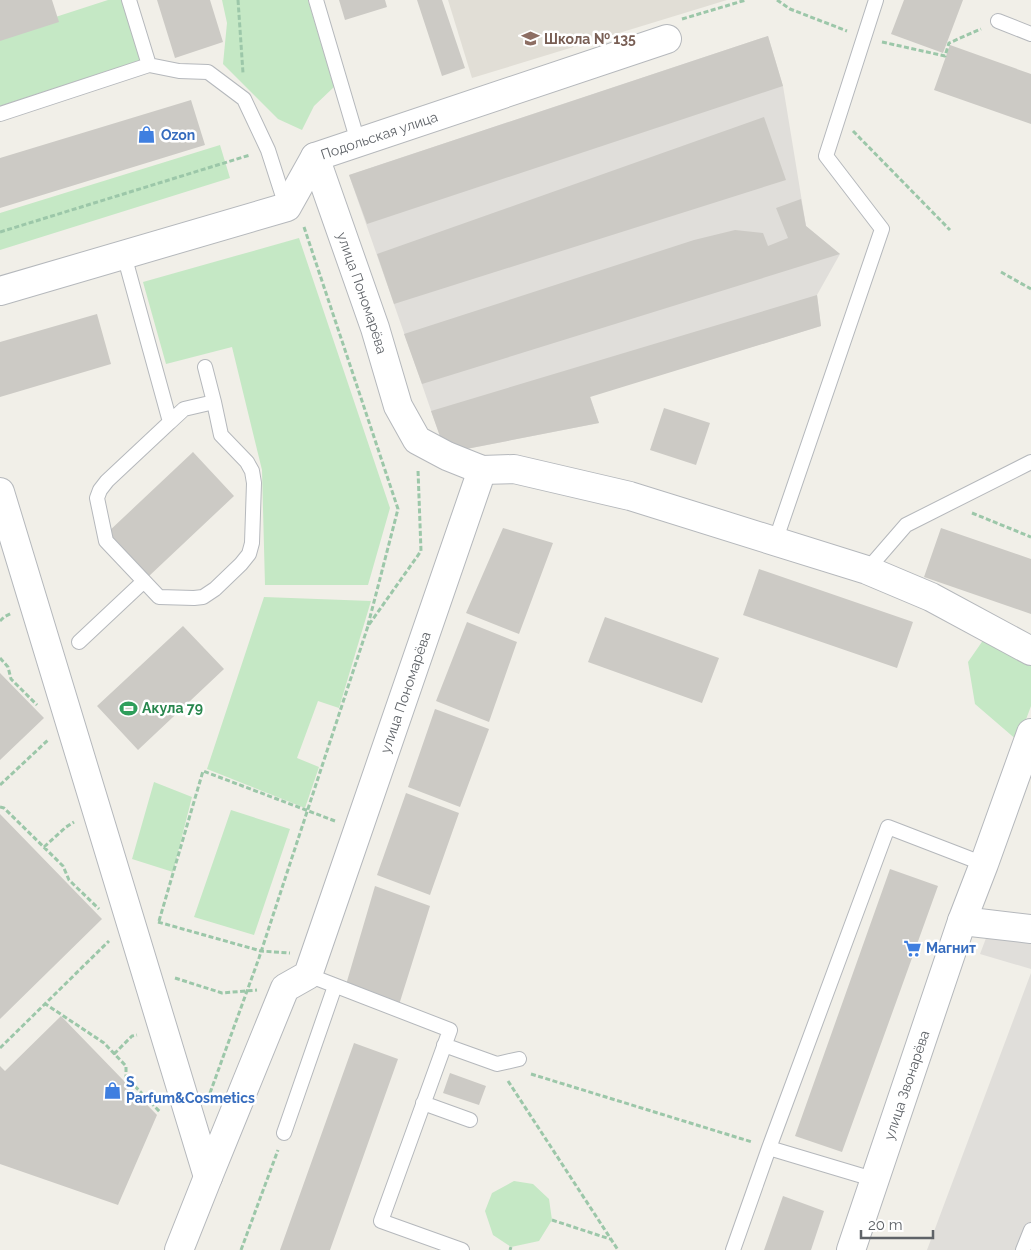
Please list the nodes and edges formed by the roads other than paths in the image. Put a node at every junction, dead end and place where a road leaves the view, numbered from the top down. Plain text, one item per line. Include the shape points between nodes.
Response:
1 (129, 0) edge
2 (316, 0) edge
3 (876, 0) edge
4 (998, 22) road end
5 (673, 29) road end
6 (1031, 34) edge
7 (149, 65) junction
8 (0, 114) edge
9 (358, 142) junction
10 (315, 157) junction
11 (287, 207) junction
12 (124, 255) junction
13 (0, 291) edge
14 (206, 367) dead end
15 (214, 402) junction
16 (170, 422) junction
17 (1031, 462) edge
18 (482, 470) junction
19 (0, 492) edge
20 (775, 542) junction
21 (867, 570) junction
22 (144, 581) junction
23 (79, 642) dead end
24 (1031, 651) edge
25 (1031, 733) edge
26 (984, 864) junction
27 (962, 921) junction
28 (1031, 929) edge
29 (312, 965) junction
30 (335, 986) junction
31 (444, 1045) junction
32 (519, 1059) dead end
33 (424, 1103) junction
34 (470, 1120) dead end
35 (284, 1133) road end
36 (769, 1148) junction
37 (208, 1177) junction
38 (876, 1180) junction
39 (1031, 1230) edge
40 (180, 1250) edge
41 (462, 1250) edge
42 (733, 1250) edge
43 (851, 1250) edge
44 (1023, 1250) edge

1 - 7 lane
2 - 9 lane
3 - 20 lane via 826,156 882,229
4 - 6 lane
5 - 9 street, Подольская улица
7 - 8 lane
7 - 11 lane via 208,72 244,99 268,150
9 - 10 street, Подольская улица
10 - 11 street, Подольская улица
10 - 18 street, улица Пономарёва via 375,328 398,406 417,440
11 - 12 street
12 - 13 street
12 - 16 lane
14 - 15 lane
15 - 16 lane via 184,409
15 - 22 lane via 222,435 252,471 252,543 249,554 203,597 159,597
16 - 22 lane via 107,481 97,498 106,541
17 - 21 lane via 906,525
18 - 20 street via 514,469 630,496
18 - 29 street, улица Пономарёва
19 - 37 street via 115,913 145,968
20 - 21 street
21 - 24 street via 931,597
22 - 23 lane
25 - 26 street, улица Звонарёва
26 - 27 street, улица Звонарёва
26 - 36 lane via 888,827
27 - 28 street
27 - 38 street, улица Звонарёва
29 - 30 lane
29 - 37 street via 285,988
30 - 31 lane via 450,1030
30 - 35 lane
31 - 32 lane via 496,1064
31 - 33 lane
33 - 34 lane
33 - 41 lane via 381,1221
36 - 38 lane
36 - 42 lane
37 - 40 street
38 - 43 street, улица Звонарёва
39 - 44 lane

